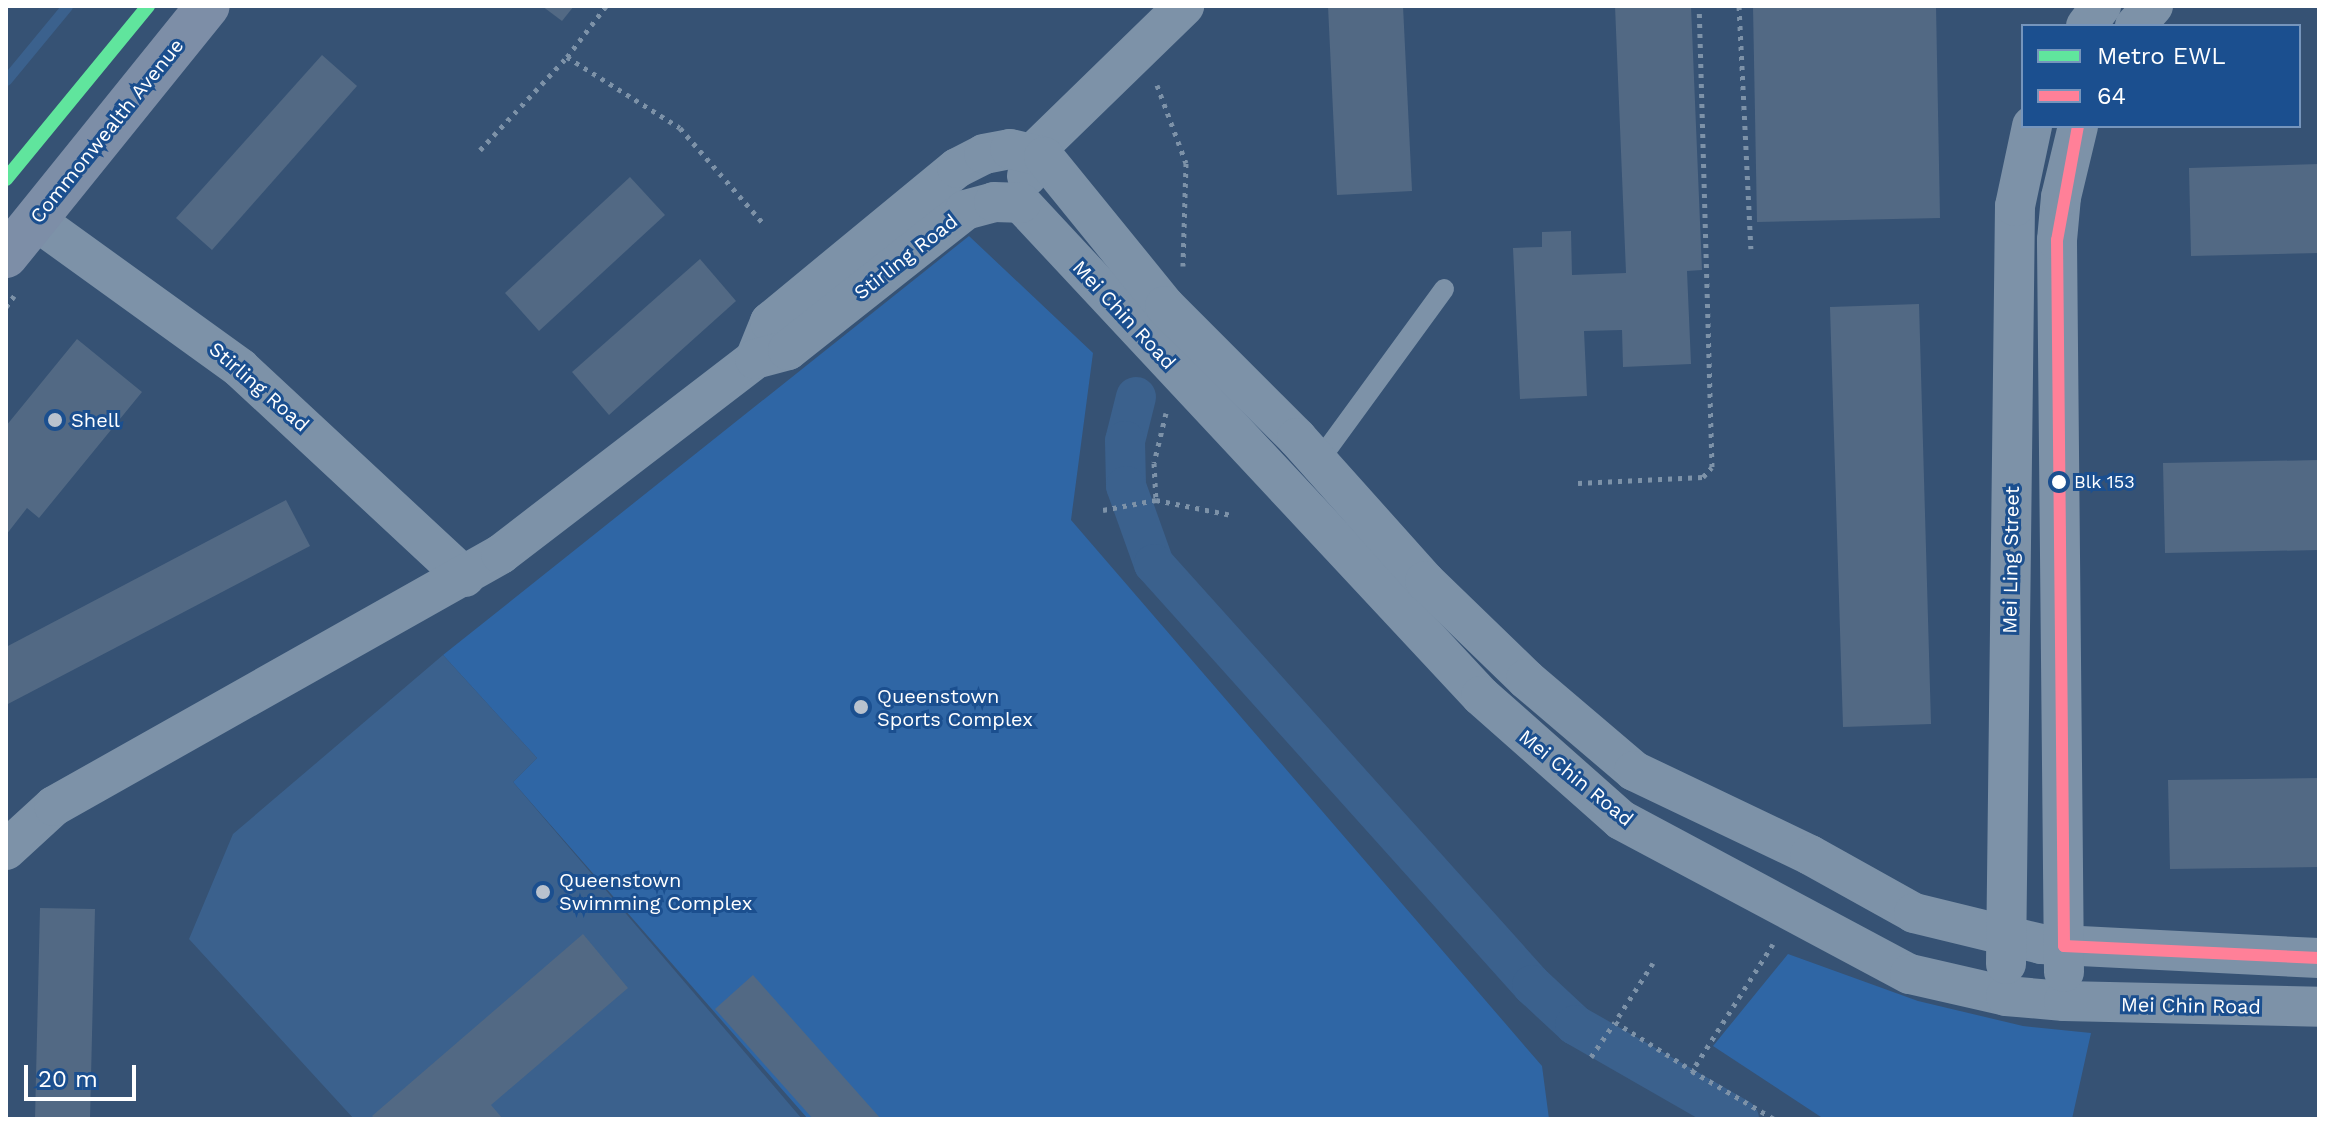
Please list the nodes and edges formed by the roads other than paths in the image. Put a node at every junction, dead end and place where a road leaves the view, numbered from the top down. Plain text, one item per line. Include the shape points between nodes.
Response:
1 (208, 6) edge
2 (1184, 6) edge
3 (2101, 6) edge
4 (2153, 6) edge
5 (2088, 24) edge
6 (2137, 24) edge
7 (2032, 128) edge
8 (2078, 128) edge
9 (1033, 153) junction
10 (1021, 203) junction
11 (35, 220) junction
12 (6, 256) edge
13 (1444, 289) dead end
14 (755, 359) junction
15 (1318, 462) junction
16 (1292, 493) junction
17 (465, 577) junction
18 (6, 850) edge
19 (2007, 939) junction
20 (2064, 946) junction
21 (2319, 958) edge
22 (2006, 996) junction
23 (2064, 1001) junction
24 (2319, 1007) edge

1 - 11 main road, Commonwealth Avenue
2 - 9 street
3 - 5 street
4 - 6 street
7 - 19 street, Mei Ling Street via 2015,206
8 - 20 street via 2057,240
9 - 10 street
9 - 14 street, Stirling Road via 1010,149 984,154 957,168 770,322
9 - 15 street, Mei Chin Road via 1055,164 1165,306
10 - 14 street, Stirling Road via 994,202 965,210 788,350
10 - 16 street, Mei Chin Road
11 - 12 main road, Commonwealth Avenue
11 - 17 street, Stirling Road via 240,368
13 - 15 lane
14 - 17 street, Stirling Road
15 - 16 lane
15 - 19 street, Mei Chin Road via 1425,581 1526,679 1634,771 1810,855 1914,913
16 - 22 street, Mei Chin Road via 1545,757 1621,820 1910,974
17 - 18 street, Stirling Road via 338,642 54,806
19 - 20 street, Mei Chin Road
19 - 22 street, Mei Ling Street
20 - 21 street, Mei Chin Road
20 - 23 street
22 - 23 street, Mei Chin Road
23 - 24 street, Mei Chin Road

